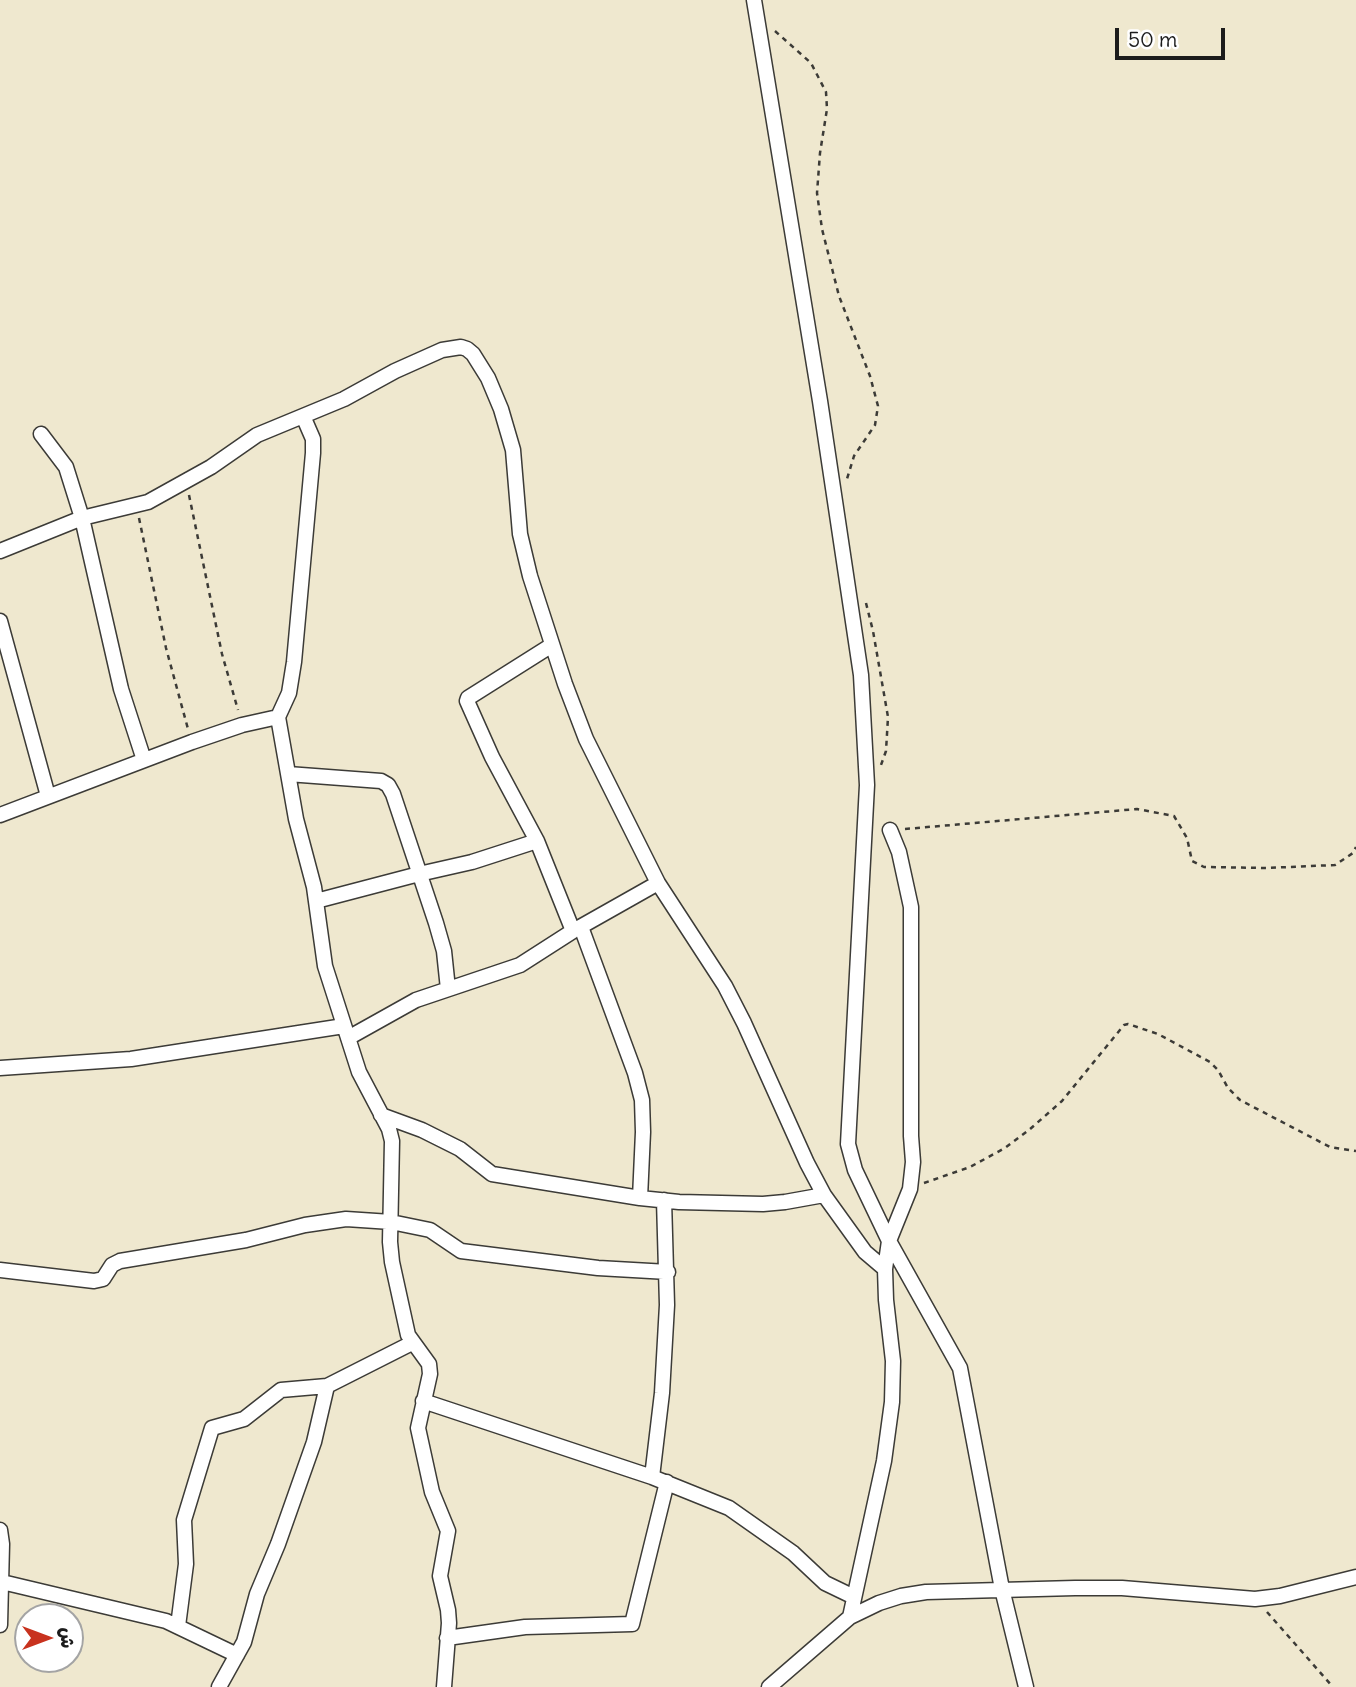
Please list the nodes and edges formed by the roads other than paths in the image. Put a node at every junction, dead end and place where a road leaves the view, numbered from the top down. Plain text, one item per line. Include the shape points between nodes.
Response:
1 (755, 3) edge
2 (303, 416) junction
3 (41, 435) dead end
4 (82, 518) junction
5 (0, 551) edge
6 (0, 621) edge
7 (552, 645) junction
8 (5, 663) edge
9 (278, 717) junction
10 (144, 760) junction
11 (288, 774) junction
12 (48, 796) junction
13 (0, 815) edge
14 (890, 830) road end
15 (537, 841) junction
16 (419, 873) junction
17 (658, 883) junction
18 (316, 901) junction
19 (577, 929) junction
20 (448, 989) junction
21 (346, 1032) junction
22 (0, 1068) edge
23 (381, 1115) junction
24 (824, 1195) junction
25 (640, 1198) junction
26 (664, 1200) junction
27 (391, 1222) junction
28 (889, 1241) junction
29 (885, 1269) junction
30 (0, 1270) edge
31 (668, 1272) junction
32 (412, 1343) junction
33 (327, 1386) junction
34 (423, 1401) junction
35 (652, 1476) junction
36 (667, 1482) junction
37 (0, 1530) edge
38 (1356, 1577) edge
39 (1002, 1589) junction
40 (1, 1591) edge
41 (854, 1597) junction
42 (850, 1617) junction
43 (0, 1625) edge
44 (178, 1626) junction
45 (447, 1638) junction
46 (237, 1655) junction
47 (219, 1687) edge
48 (444, 1687) edge
49 (769, 1687) edge
50 (1027, 1687) edge

1 - 28 street via 861,675 867,785 848,1144 855,1170
2 - 4 street via 257,435 148,502
2 - 7 street via 442,350 461,347 473,354 488,378 513,450 520,534
2 - 9 street via 313,439 313,453 294,662 289,693
3 - 4 street via 66,467
4 - 5 street
4 - 10 street via 121,689
6 - 8 street
7 - 15 street via 467,701
7 - 17 street via 586,739
8 - 12 street
9 - 10 street
9 - 11 street
10 - 12 street
11 - 16 street via 382,780 393,794
11 - 18 street
12 - 13 street
14 - 28 street via 911,907 913,1162 910,1189
15 - 16 street
15 - 19 street
16 - 18 street
16 - 20 street via 444,951
17 - 19 street
17 - 24 street via 725,986
18 - 21 street via 321,953
19 - 20 street via 520,965
19 - 25 street via 642,1100
20 - 21 street
21 - 22 street via 131,1059
21 - 23 street via 359,1072
23 - 25 street via 460,1149 492,1174
23 - 27 street via 392,1141
24 - 26 street via 763,1204
24 - 29 street via 864,1252
25 - 26 street
26 - 31 street
27 - 30 street via 327,1221 120,1261 103,1279 94,1281
27 - 31 street via 430,1230 461,1251
27 - 32 street via 397,1291
28 - 29 street
28 - 39 street via 960,1368
29 - 41 street via 892,1402
31 - 35 street
32 - 33 street
32 - 34 street via 429,1364
33 - 44 street via 281,1390 244,1419 212,1428 184,1520 186,1564
33 - 46 street via 314,1442
34 - 35 street
34 - 45 street via 420,1442 432,1492 448,1531 440,1576 448,1610
35 - 36 street
36 - 41 street via 729,1508 793,1553 825,1583
36 - 45 street via 632,1624 524,1627
37 - 40 street
38 - 39 street via 1255,1599 1122,1588
39 - 42 street via 926,1592 878,1603
39 - 50 street
40 - 43 street
40 - 44 street via 137,1612
41 - 42 street
42 - 49 street
44 - 46 street
45 - 48 street
46 - 47 street

